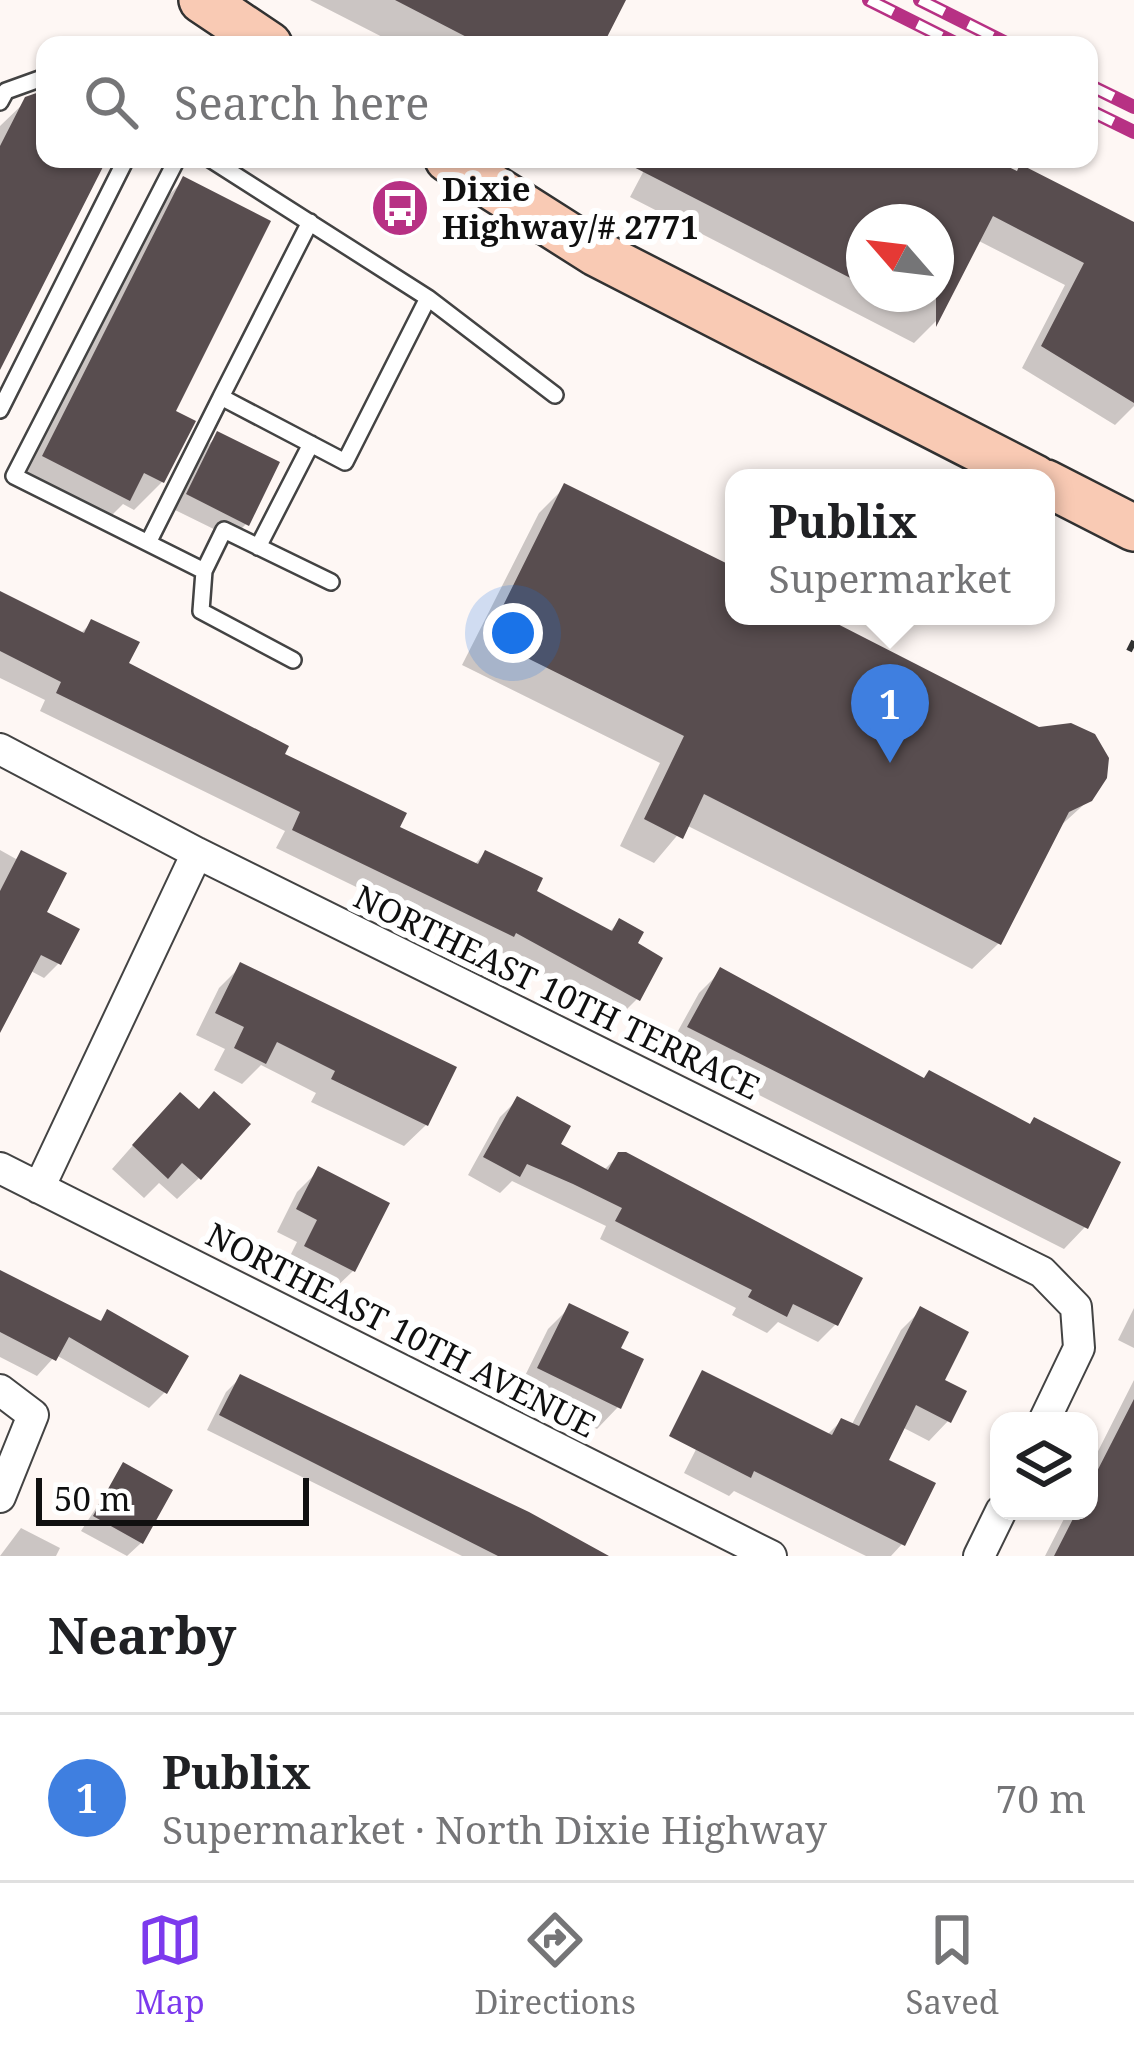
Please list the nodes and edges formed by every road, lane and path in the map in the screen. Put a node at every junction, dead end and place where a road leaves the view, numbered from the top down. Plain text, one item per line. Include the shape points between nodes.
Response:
1 (202, 0) edge
2 (246, 36) edge
3 (36, 80) edge
4 (0, 102) edge
5 (122, 168) edge
6 (172, 168) edge
7 (224, 168) edge
8 (462, 168) edge
9 (310, 222) junction
10 (428, 298) junction
11 (555, 395) dead end
12 (221, 397) junction
13 (0, 410) edge
14 (310, 444) junction
15 (1018, 469) edge
16 (1055, 488) edge
17 (1134, 528) edge
18 (148, 543) junction
19 (258, 547) junction
20 (204, 571) junction
21 (331, 582) dead end
22 (1134, 641) edge
23 (1129, 651) dead end
24 (293, 660) dead end
25 (0, 749) edge
26 (197, 853) junction
27 (0, 1168) edge
28 (39, 1188) junction
29 (0, 1390) edge
30 (1048, 1412) edge
31 (0, 1497) edge
32 (997, 1520) edge
33 (771, 1556) edge
34 (980, 1556) edge

1 - 2 main road
3 - 4 lane via 6,91
5 - 13 lane
6 - 18 lane via 14,476
7 - 9 lane
8 - 15 main road via 596,254
9 - 10 lane
9 - 12 lane
10 - 11 lane
10 - 14 lane via 345,462
12 - 14 lane
12 - 18 lane
14 - 19 lane
16 - 17 main road
18 - 20 lane
19 - 20 lane via 224,530
19 - 21 lane
20 - 24 lane via 201,610
22 - 23 path
25 - 26 street, NORTHEAST 10TH TERRACE
26 - 28 street
26 - 30 street, NORTHEAST 10TH TERRACE via 1042,1272 1076,1307 1078,1348
27 - 28 street, NORTHEAST 10TH AVENUE
28 - 33 street, NORTHEAST 10TH AVENUE
29 - 31 street via 33,1415
32 - 34 street

